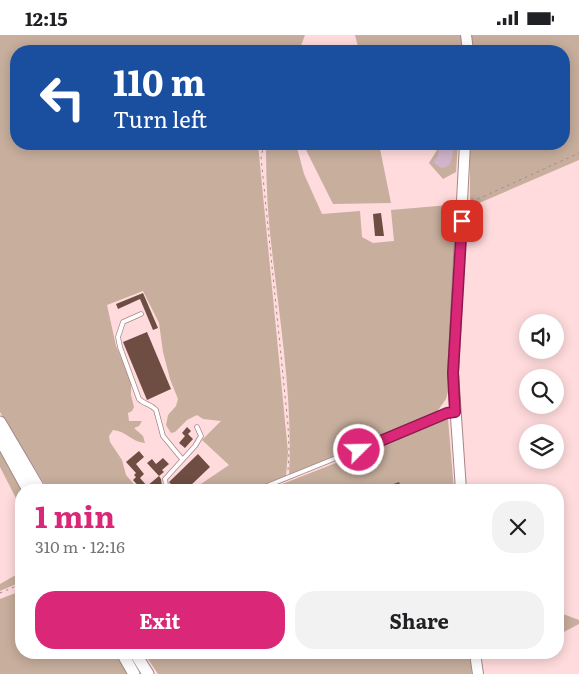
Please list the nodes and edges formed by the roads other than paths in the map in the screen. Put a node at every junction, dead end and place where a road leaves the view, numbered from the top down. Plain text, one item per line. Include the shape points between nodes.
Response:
1 (465, 150) edge
2 (140, 314) dead end
3 (455, 412) junction
4 (0, 422) edge
5 (197, 427) dead end
6 (0, 439) edge
7 (182, 459) junction
8 (25, 484) edge
9 (36, 484) edge
10 (166, 484) edge
11 (272, 484) edge
12 (460, 484) edge
13 (125, 659) edge
14 (139, 659) edge
15 (476, 659) edge
16 (134, 674) edge
17 (148, 674) edge
18 (478, 674) edge

1 - 3 main road via 453,373
2 - 7 lane via 123,322 118,337 120,347 139,399 156,410 164,435
3 - 11 lane
3 - 12 main road
4 - 9 main road
5 - 7 lane via 201,436
6 - 8 main road
7 - 10 lane via 164,479
13 - 16 main road
14 - 17 main road
15 - 18 main road

